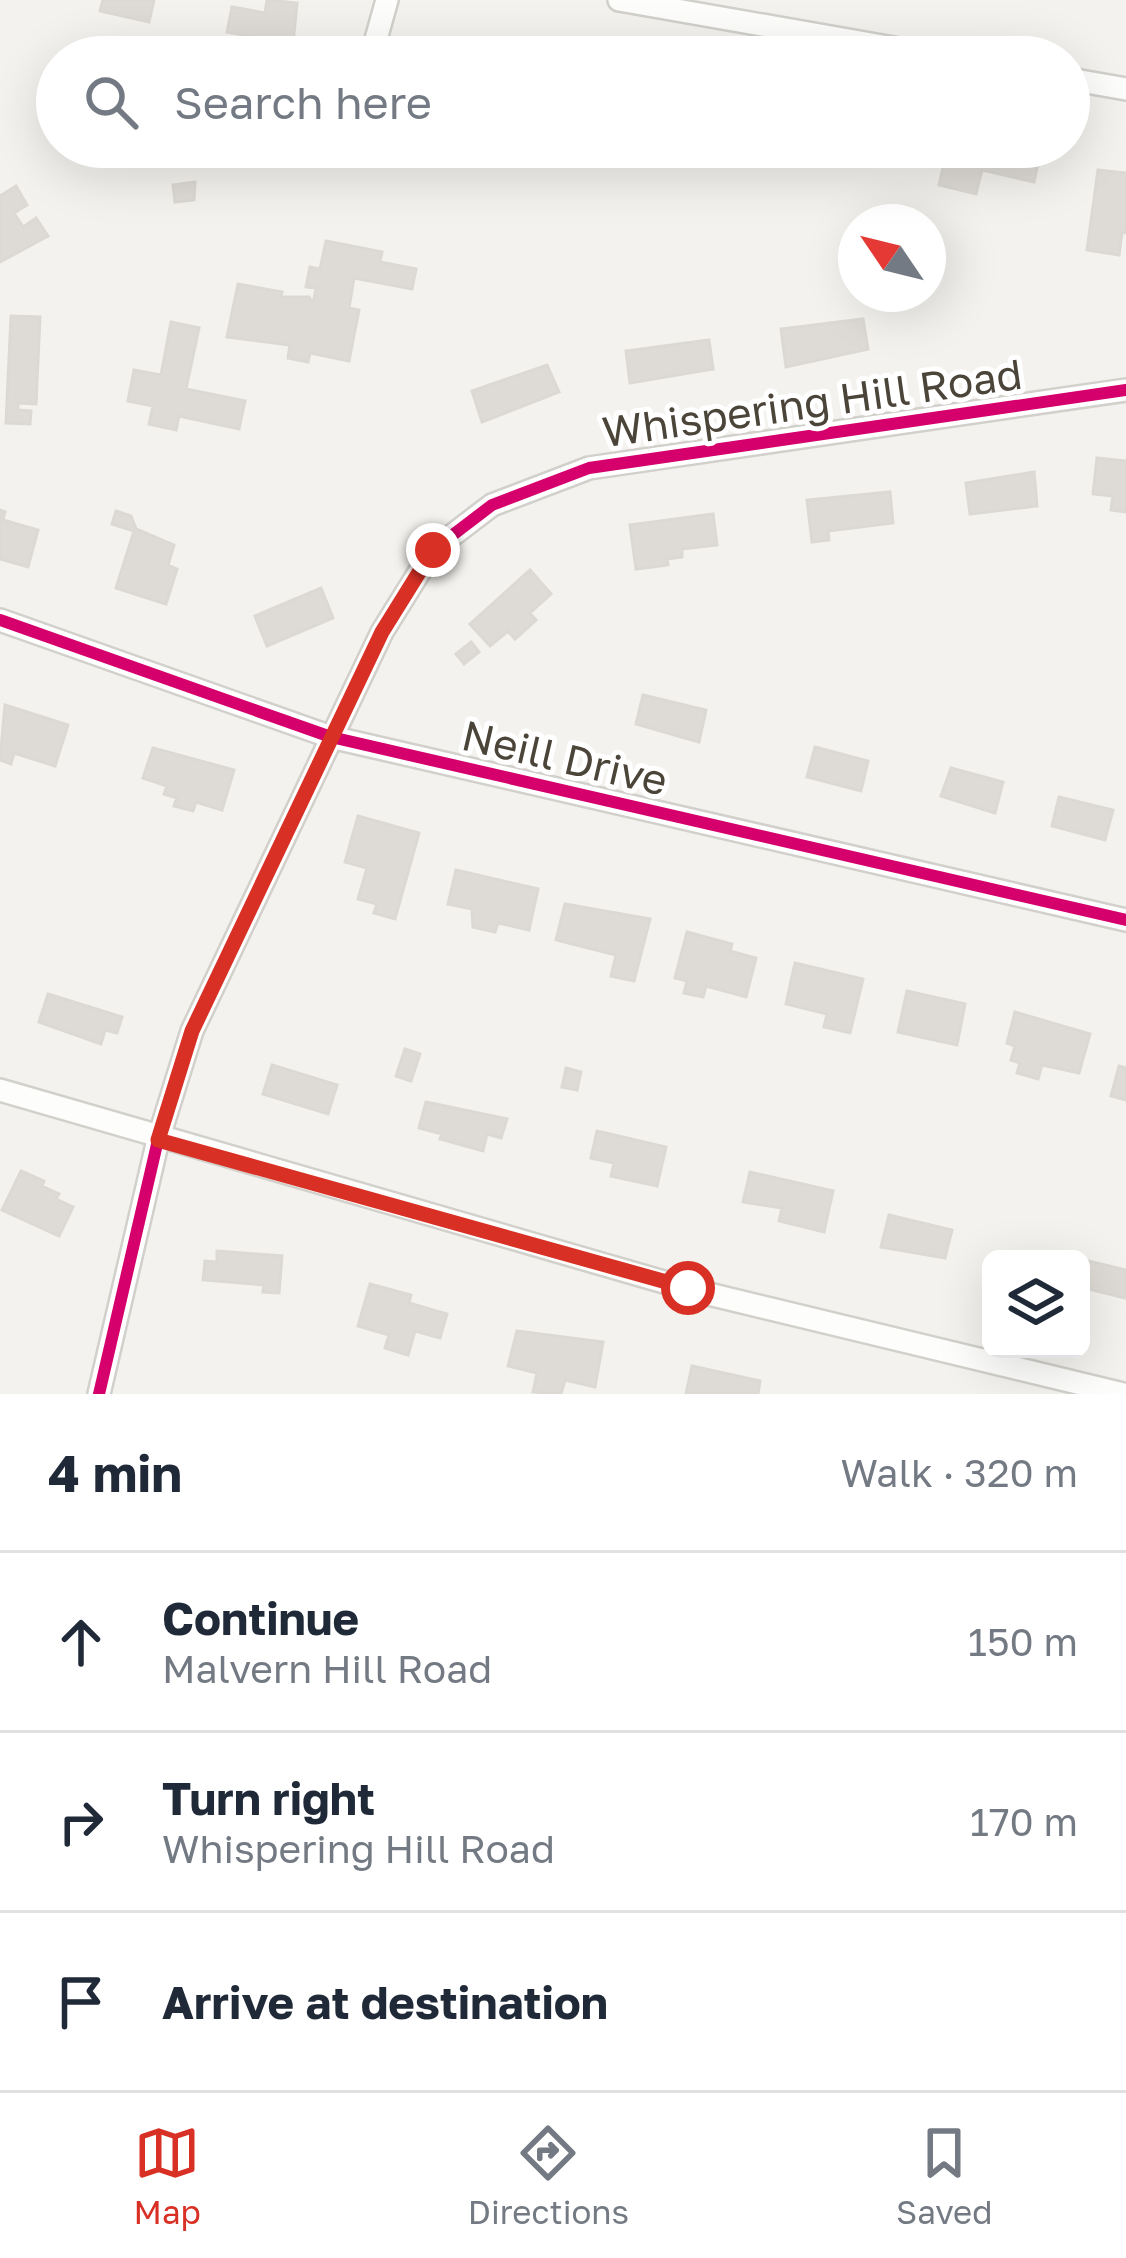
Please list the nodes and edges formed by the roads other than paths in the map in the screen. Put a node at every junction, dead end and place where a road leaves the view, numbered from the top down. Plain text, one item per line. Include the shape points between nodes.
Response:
1 (387, 0) edge
2 (620, 0) edge
3 (377, 36) edge
4 (825, 36) edge
5 (1090, 83) edge
6 (1126, 89) edge
7 (1126, 389) edge
8 (0, 620) edge
9 (331, 737) junction
10 (1126, 920) edge
11 (0, 1090) edge
12 (158, 1140) junction
13 (99, 1394) edge
14 (1123, 1394) edge

1 - 3 street
2 - 4 street
5 - 6 street
7 - 9 street, Whispering Hill Road via 589,468 493,505 433,550
8 - 9 street, Neill Drive
9 - 10 street, Neill Drive
9 - 12 street, Whispering Hill Road via 192,1031
11 - 12 street
12 - 13 street, Whispering Hill Road
12 - 14 street via 688,1288

